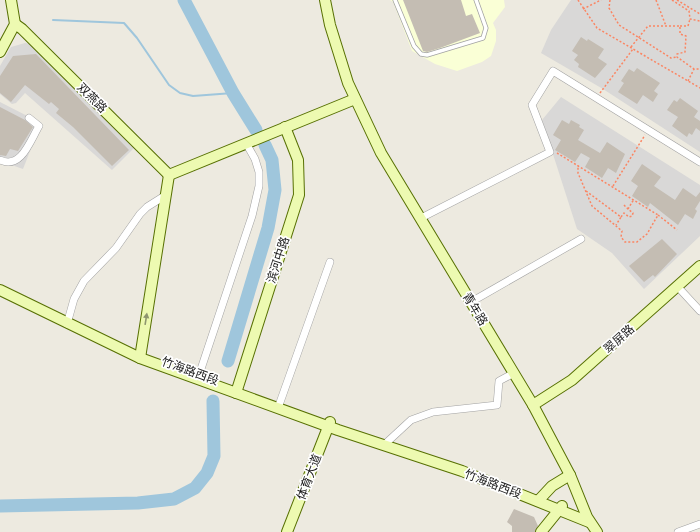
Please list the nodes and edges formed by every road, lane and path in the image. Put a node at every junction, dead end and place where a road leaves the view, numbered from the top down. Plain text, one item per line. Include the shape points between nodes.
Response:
1 (11, 0) edge
2 (325, 0) edge
3 (395, 0) edge
4 (476, 0) edge
5 (578, 0) edge
6 (601, 0) edge
7 (610, 0) edge
8 (656, 0) edge
9 (672, 0) edge
10 (677, 0) edge
11 (583, 9) junction
12 (690, 10) junction
13 (700, 14) edge
14 (690, 19) junction
15 (700, 21) edge
16 (14, 24) junction
17 (666, 26) junction
18 (680, 26) junction
19 (638, 36) junction
20 (631, 47) junction
21 (633, 48) junction
22 (0, 52) edge
23 (677, 57) junction
24 (694, 69) junction
25 (700, 69) edge
26 (688, 81) junction
27 (700, 88) edge
28 (596, 98) junction
29 (354, 99) junction
30 (29, 118) dead end
31 (285, 127) junction
32 (649, 130) junction
33 (246, 143) junction
34 (557, 153) dead end
35 (0, 160) edge
36 (700, 162) edge
37 (578, 166) junction
38 (169, 175) junction
39 (613, 186) junction
40 (586, 190) junction
41 (166, 195) junction
42 (634, 199) junction
43 (624, 205) dead end
44 (628, 209) junction
45 (658, 215) junction
46 (621, 217) junction
47 (421, 218) junction
48 (616, 226) junction
49 (677, 230) dead end
50 (581, 239) dead end
51 (330, 262) dead end
52 (700, 266) edge
53 (0, 285) edge
54 (677, 286) junction
55 (0, 290) edge
56 (471, 302) junction
57 (700, 311) edge
58 (68, 322) junction
59 (140, 356) junction
60 (514, 373) junction
61 (198, 376) junction
62 (237, 391) junction
63 (533, 405) junction
64 (279, 406) junction
65 (330, 424) junction
66 (386, 443) junction
67 (570, 475) junction
68 (540, 499) junction
69 (561, 508) junction
70 (588, 519) junction
71 (700, 524) edge
72 (287, 532) edge
73 (541, 532) edge
74 (597, 532) edge
75 (678, 532) edge

1 - 16 street
2 - 29 street, 青年路 via 330,25
3 - 4 lane via 414,46 421,54 427,55 483,38 486,28
5 - 11 path
6 - 11 path
7 - 19 path via 609,8 619,25
8 - 17 path
9 - 12 path
10 - 12 path
11 - 20 path via 597,28
12 - 13 path
12 - 14 path
14 - 15 path
14 - 18 path via 688,26
16 - 22 street
16 - 38 street, 双燕路 via 22,29
17 - 18 path
17 - 19 path via 648,26
18 - 23 path via 680,34 686,36 684,52 677,54
19 - 20 path
19 - 23 path via 671,58
20 - 21 path
21 - 26 path
21 - 28 path
23 - 24 path
24 - 25 path
24 - 26 path
26 - 27 path
28 - 32 street
28 - 47 street via 553,72 532,105 550,152
29 - 31 street
29 - 47 street, 青年路 via 382,153
30 - 35 street via 39,126 19,160
31 - 33 street
31 - 62 street, 滨河中路 via 298,160 299,195
32 - 36 street
32 - 39 path
33 - 38 street
33 - 61 street via 259,172 259,186 252,216
34 - 37 path
37 - 39 path
37 - 40 path via 578,173
38 - 41 street
39 - 42 path
40 - 46 path
40 - 48 path via 592,206
41 - 58 street via 140,214 116,248 84,281 74,299
59 -> 41 street
42 - 44 path
42 - 45 path
43 - 44 path
44 - 46 path via 633,213 632,216 624,213
45 - 48 path via 647,234 637,242 625,242 621,237 622,231
45 - 49 path
46 - 48 path
47 - 56 street, 青年路
50 - 56 street
51 - 64 street
52 - 54 street, 翠屏路
53 - 58 street, 竹海路西段
54 - 57 street
54 - 63 street, 翠屏路 via 572,380
55 - 58 street, 竹海路西段
56 - 60 street, 青年路
58 - 59 street, 竹海路西段
59 - 61 street, 竹海路西段
60 - 63 street, 青年路
60 - 66 street via 499,381 497,405 433,412 411,420
61 - 62 street, 竹海路西段
62 - 64 street, 竹海路西段
63 - 67 street, 青年路
64 - 65 street, 竹海路西段
65 - 66 street, 竹海路西段
65 - 72 street, 体育大道
66 - 68 street, 竹海路西段 via 466,468
67 - 68 street via 552,486
67 - 70 street, 青年路
68 - 69 street, 竹海路西段
69 - 70 street, 竹海路西段
69 - 73 street
70 - 74 street, 竹海路西段
71 - 75 street

